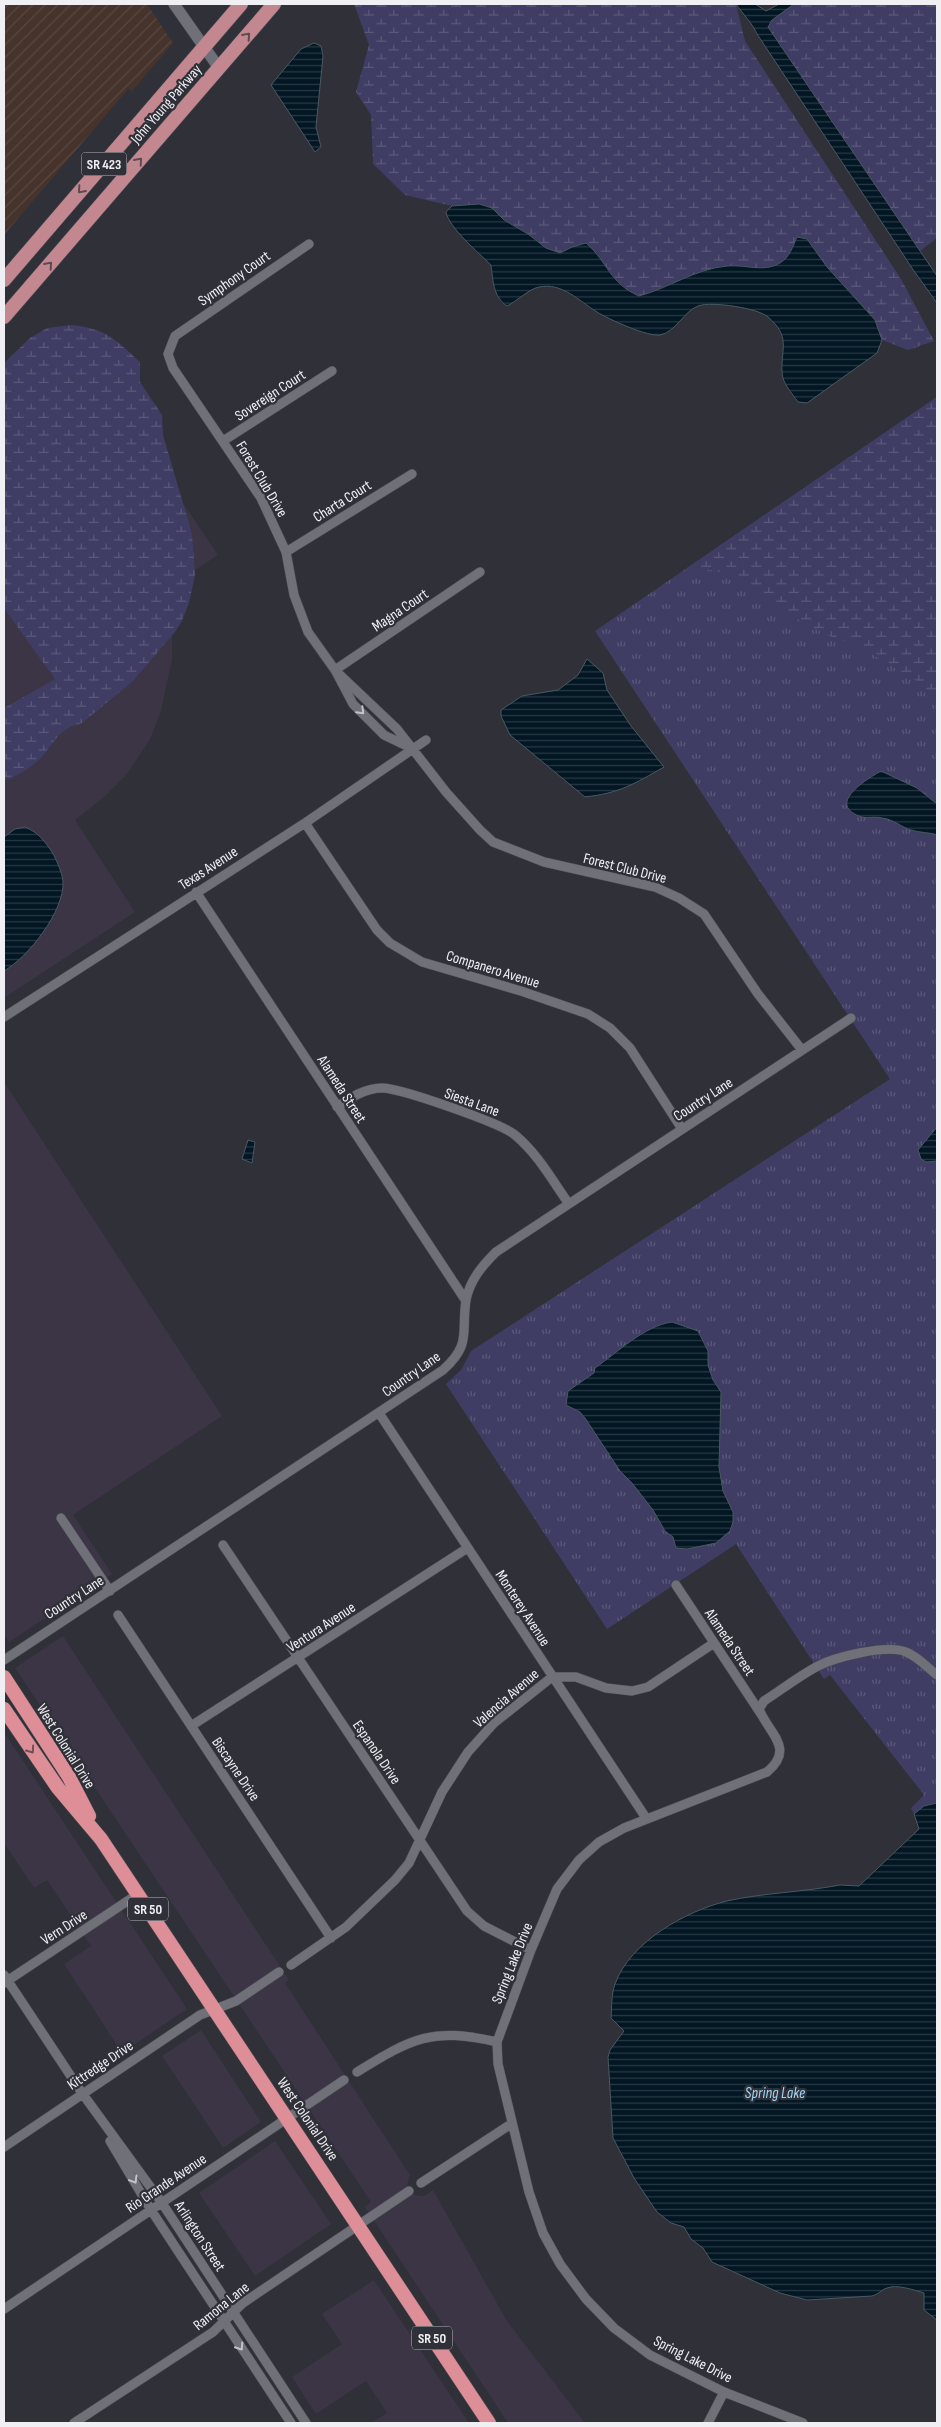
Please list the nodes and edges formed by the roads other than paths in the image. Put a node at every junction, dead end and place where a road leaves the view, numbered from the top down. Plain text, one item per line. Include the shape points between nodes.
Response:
1 (174, 4) edge
2 (241, 4) edge
3 (274, 4) edge
4 (204, 47) junction
5 (219, 68) junction
6 (309, 244) dead end
7 (4, 280) edge
8 (4, 317) edge
9 (175, 336) joint
10 (332, 371) dead end
11 (223, 442) junction
12 (412, 474) dead end
13 (286, 552) junction
14 (480, 572) dead end
15 (335, 670) junction
16 (426, 740) dead end
17 (413, 749) junction
18 (305, 823) junction
19 (196, 892) junction
20 (4, 1017) edge
21 (851, 1018) dead end
22 (802, 1050) junction
23 (337, 1106) junction
24 (682, 1128) junction
25 (569, 1204) junction
26 (466, 1301) junction
27 (378, 1413) junction
28 (61, 1518) dead end
29 (223, 1545) dead end
30 (466, 1549) junction
31 (676, 1585) dead end
32 (110, 1591) junction
33 (118, 1615) dead end
34 (714, 1643) junction
35 (298, 1658) junction
36 (4, 1660) edge
37 (937, 1675) edge
38 (4, 1677) edge
39 (552, 1677) junction
40 (4, 1710) edge
41 (761, 1714) junction
42 (190, 1726) junction
43 (646, 1818) junction
44 (98, 1834) junction
45 (420, 1842) junction
46 (138, 1894) junction
47 (331, 1938) junction
48 (531, 1950) junction
49 (291, 1965) dead end
50 (279, 1972) dead end
51 (5, 1980) edge
52 (214, 2010) junction
53 (497, 2042) junction
54 (357, 2072) dead end
55 (344, 2080) dead end
56 (82, 2093) junction
57 (288, 2118) junction
58 (511, 2124) junction
59 (4, 2147) edge
60 (421, 2183) dead end
61 (409, 2191) dead end
62 (162, 2203) junction
63 (151, 2210) junction
64 (358, 2226) junction
65 (4, 2309) edge
66 (233, 2313) junction
67 (224, 2322) junction
68 (724, 2392) junction
69 (74, 2423) edge
70 (291, 2423) edge
71 (306, 2423) edge
72 (489, 2423) edge
73 (708, 2423) edge
74 (803, 2423) edge

1 - 4 street
2 - 4 main road, John Young Parkway / SR 423
5 -> 3 main road, John Young Parkway / SR 423
4 - 5 street
4 -> 7 main road, John Young Parkway / SR 423
8 -> 5 main road, John Young Parkway / SR 423
6 - 9 street, Symphony Court
9 - 11 street, Forest Club Drive via 168,354 172,368
10 - 11 street, Sovereign Court
11 - 13 street, Forest Club Drive via 261,498
12 - 13 street, Charta Court
13 - 15 street, Forest Club Drive via 294,595 308,632
14 - 15 street, Magna Court
15 - 17 street, Forest Club Drive via 397,729
15 -> 17 street, Forest Club Drive via 353,704 384,735
16 - 17 street, Texas Avenue
17 - 18 street, Texas Avenue
17 - 22 street, Forest Club Drive via 493,842 544,862 654,887 704,914 758,994
18 - 19 street, Texas Avenue
18 - 24 street, Companero Avenue via 377,930 390,943 422,962 588,1014 610,1028 630,1048
19 - 20 street, Texas Avenue
19 - 23 street, Alameda Street
21 - 22 street, Country Lane
22 - 24 street, Country Lane
23 - 25 street, Siesta Lane via 358,1093 382,1088 491,1122 514,1134 534,1154
23 - 26 street, Alameda Street
24 - 25 street, Country Lane
25 - 26 street, Country Lane via 496,1252 471,1283
26 - 27 street, Country Lane via 465,1334 453,1361
27 - 30 street, Monterey Avenue
27 - 32 street, Country Lane
28 - 32 street
29 - 35 street, Espanola Drive
30 - 35 street, Ventura Avenue
30 - 39 street, Monterey Avenue
31 - 34 street, Alameda Street
32 - 36 street, Country Lane
33 - 42 street, Biscayne Drive
34 - 39 street, Valencia Avenue via 648,1687 632,1691 606,1688 576,1677
34 - 41 street, Alameda Street
35 - 42 street, Ventura Avenue
35 - 45 street, Espanola Drive
37 - 41 street via 908,1652 896,1649 836,1659 816,1667 764,1701 759,1709
38 - 44 highway, West Colonial Drive / SR 50 via 69,1777
39 - 43 street, Monterey Avenue
39 - 45 street, Valencia Avenue via 494,1722 468,1752 442,1792
40 -> 44 highway, West Colonial Drive / SR 50 via 58,1788
41 - 43 street, Spring Lake Drive via 779,1745 775,1765 767,1772
42 - 47 street, Biscayne Drive
43 - 48 street, Spring Lake Drive via 599,1842 579,1860 557,1888
44 - 46 highway, West Colonial Drive / SR 50
45 - 47 street, Valencia Avenue via 395,1880
45 - 48 street, Espanola Drive via 467,1911 484,1926
46 - 51 street, Vern Drive
46 - 52 highway, West Colonial Drive / SR 50
47 - 49 street, Valencia Avenue
48 - 53 street, Spring Lake Drive
50 - 52 street via 236,2001
51 - 56 street, Arlington Street
52 - 56 street, Kittredge Drive via 200,2015
52 - 57 highway, West Colonial Drive / SR 50
53 - 54 street via 447,2034 422,2038 395,2048
53 - 58 street, Spring Lake Drive via 498,2064
55 - 57 street, Rio Grande Avenue
56 - 59 street, Kittredge Drive
56 - 62 street, Arlington Street
56 -> 63 street, Arlington Street
57 - 62 street, Rio Grande Avenue
57 - 64 highway, West Colonial Drive / SR 50
58 - 60 street
58 - 68 street, Spring Lake Drive via 543,2233 560,2264 586,2299 614,2328 650,2355
61 - 64 street, Ramona Lane
62 - 63 street, Rio Grande Avenue
62 - 66 street, Arlington Street
63 - 65 street, Rio Grande Avenue
63 - 67 street, Arlington Street
64 - 66 street, Ramona Lane via 243,2302
64 - 72 highway, West Colonial Drive / SR 50
66 - 67 street, Ramona Lane
66 - 71 street, Arlington Street
67 - 69 street, Ramona Lane
67 -> 70 street, Arlington Street
68 - 73 street
68 - 74 street, Spring Lake Drive

